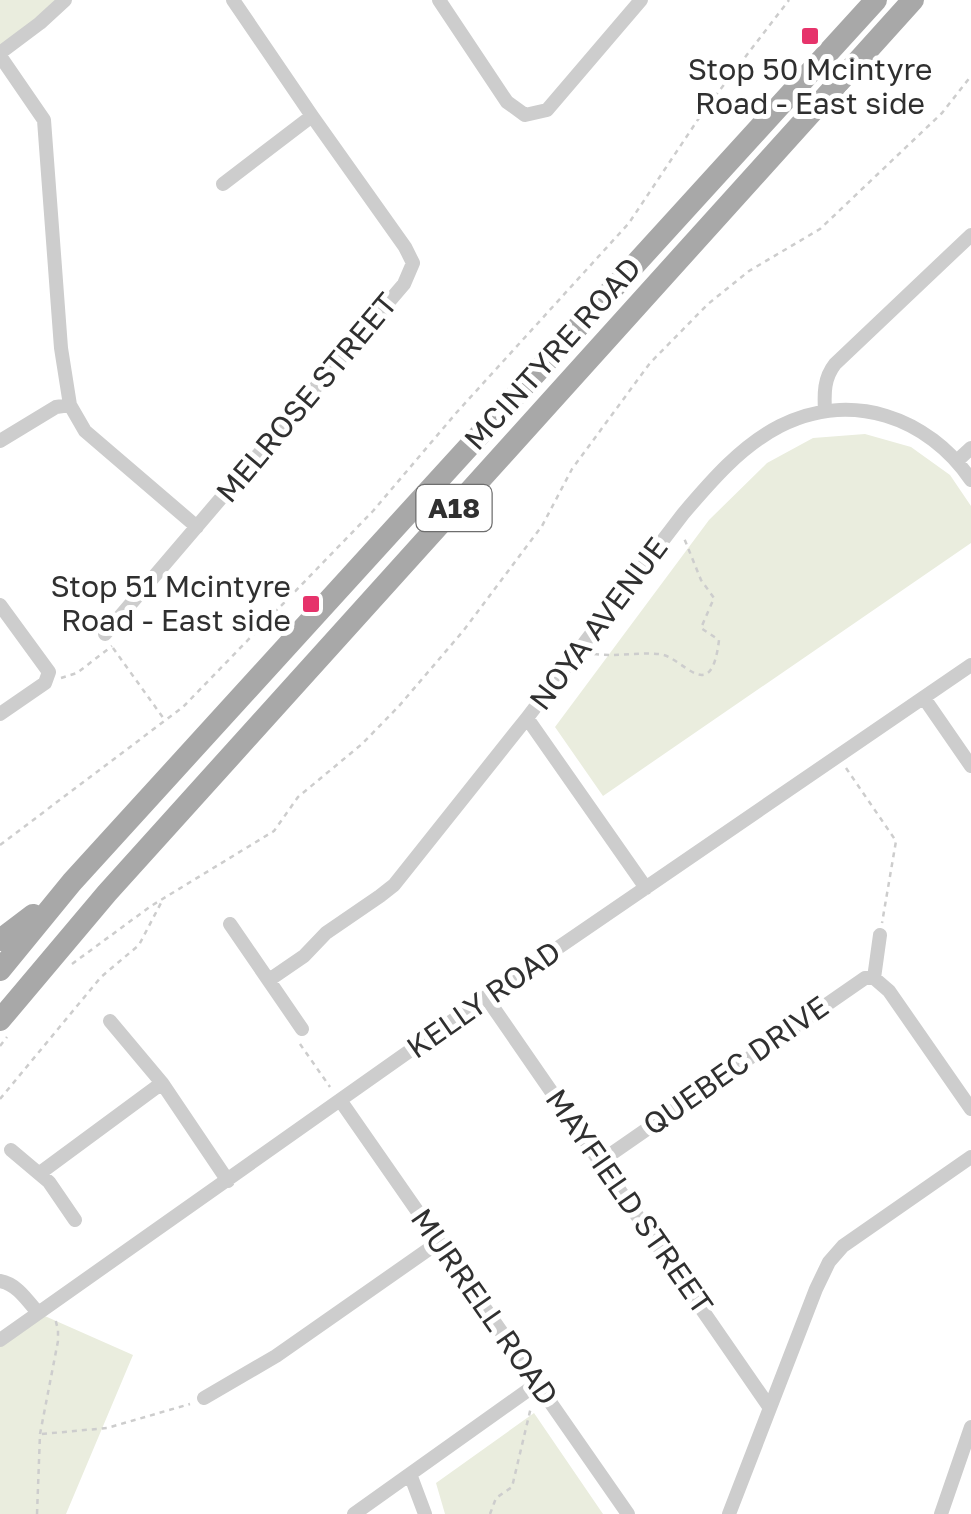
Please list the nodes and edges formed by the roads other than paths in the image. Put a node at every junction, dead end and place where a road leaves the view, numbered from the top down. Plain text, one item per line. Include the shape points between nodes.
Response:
1 (65, 0) edge
2 (233, 0) edge
3 (439, 0) edge
4 (641, 0) edge
5 (876, 0) edge
6 (913, 0) edge
7 (0, 54) edge
8 (312, 116) junction
9 (223, 184) dead end
10 (971, 235) edge
11 (70, 405) junction
12 (825, 411) junction
13 (0, 441) edge
14 (971, 448) edge
15 (958, 460) junction
16 (971, 480) edge
17 (197, 527) junction
18 (0, 605) edge
19 (105, 634) dead end
20 (971, 666) edge
21 (924, 698) junction
22 (0, 714) edge
23 (527, 718) junction
24 (971, 766) edge
25 (72, 882) junction
26 (646, 888) junction
27 (108, 893) junction
28 (230, 924) dead end
29 (880, 935) road end
30 (0, 940) edge
31 (0, 970) edge
32 (874, 978) junction
33 (270, 980) junction
34 (0, 996) edge
35 (486, 997) junction
36 (110, 1021) dead end
37 (5, 1027) edge
38 (302, 1028) road end
39 (162, 1084) junction
40 (340, 1100) junction
41 (971, 1109) edge
42 (11, 1150) dead end
43 (971, 1157) edge
44 (601, 1161) junction
45 (40, 1173) junction
46 (228, 1181) junction
47 (75, 1220) dead end
48 (439, 1242) junction
49 (0, 1281) edge
50 (44, 1309) junction
51 (0, 1340) edge
52 (538, 1384) junction
53 (204, 1398) road end
54 (770, 1408) junction
55 (971, 1427) edge
56 (410, 1474) junction
57 (945, 1513) edge
58 (354, 1514) edge
59 (425, 1514) edge
60 (628, 1514) edge
61 (730, 1514) edge

1 - 7 street
2 - 8 street, MELROSE STREET
3 - 4 street via 508,102 526,116 548,110
5 - 25 main road, MCINTYRE ROAD / A18
6 - 27 main road, MCINTYRE ROAD / A18
7 - 11 street via 44,120
8 - 9 street
8 - 17 street, MELROSE STREET via 413,262 404,284
10 - 12 street via 830,370
11 - 13 street
11 - 17 street via 86,431
12 - 15 street, NOYA AVENUE via 896,418
12 - 23 street, NOYA AVENUE via 779,427 708,485
14 - 15 street
15 - 16 street, NOYA AVENUE
17 - 19 street, MELROSE STREET
18 - 22 street via 48,672 45,683
20 - 21 street, KELLY ROAD
21 - 24 street
21 - 26 street, KELLY ROAD
23 - 26 street
23 - 33 street, NOYA AVENUE via 394,885
25 - 30 main road
25 - 31 main road, MCINTYRE ROAD / A18
26 - 35 street, KELLY ROAD
27 - 34 main road via 68,921
27 - 37 main road, MCINTYRE ROAD / A18
28 - 33 street
29 - 32 street
32 - 41 street
32 - 44 street, QUEBEC DRIVE via 861,980
33 - 38 street
35 - 40 street, KELLY ROAD
35 - 44 street, MAYFIELD STREET
36 - 39 street
39 - 45 street
39 - 46 street
40 - 46 street, KELLY ROAD
40 - 48 street, MURRELL ROAD
42 - 45 street
43 - 54 street via 835,1254
44 - 54 street, MAYFIELD STREET
45 - 47 street
46 - 50 street, KELLY ROAD
48 - 52 street, MURRELL ROAD
48 - 53 street
49 - 50 street
50 - 51 street, KELLY ROAD
52 - 56 street
52 - 60 street, MURRELL ROAD
54 - 61 street
55 - 57 street
56 - 58 street
56 - 59 street

